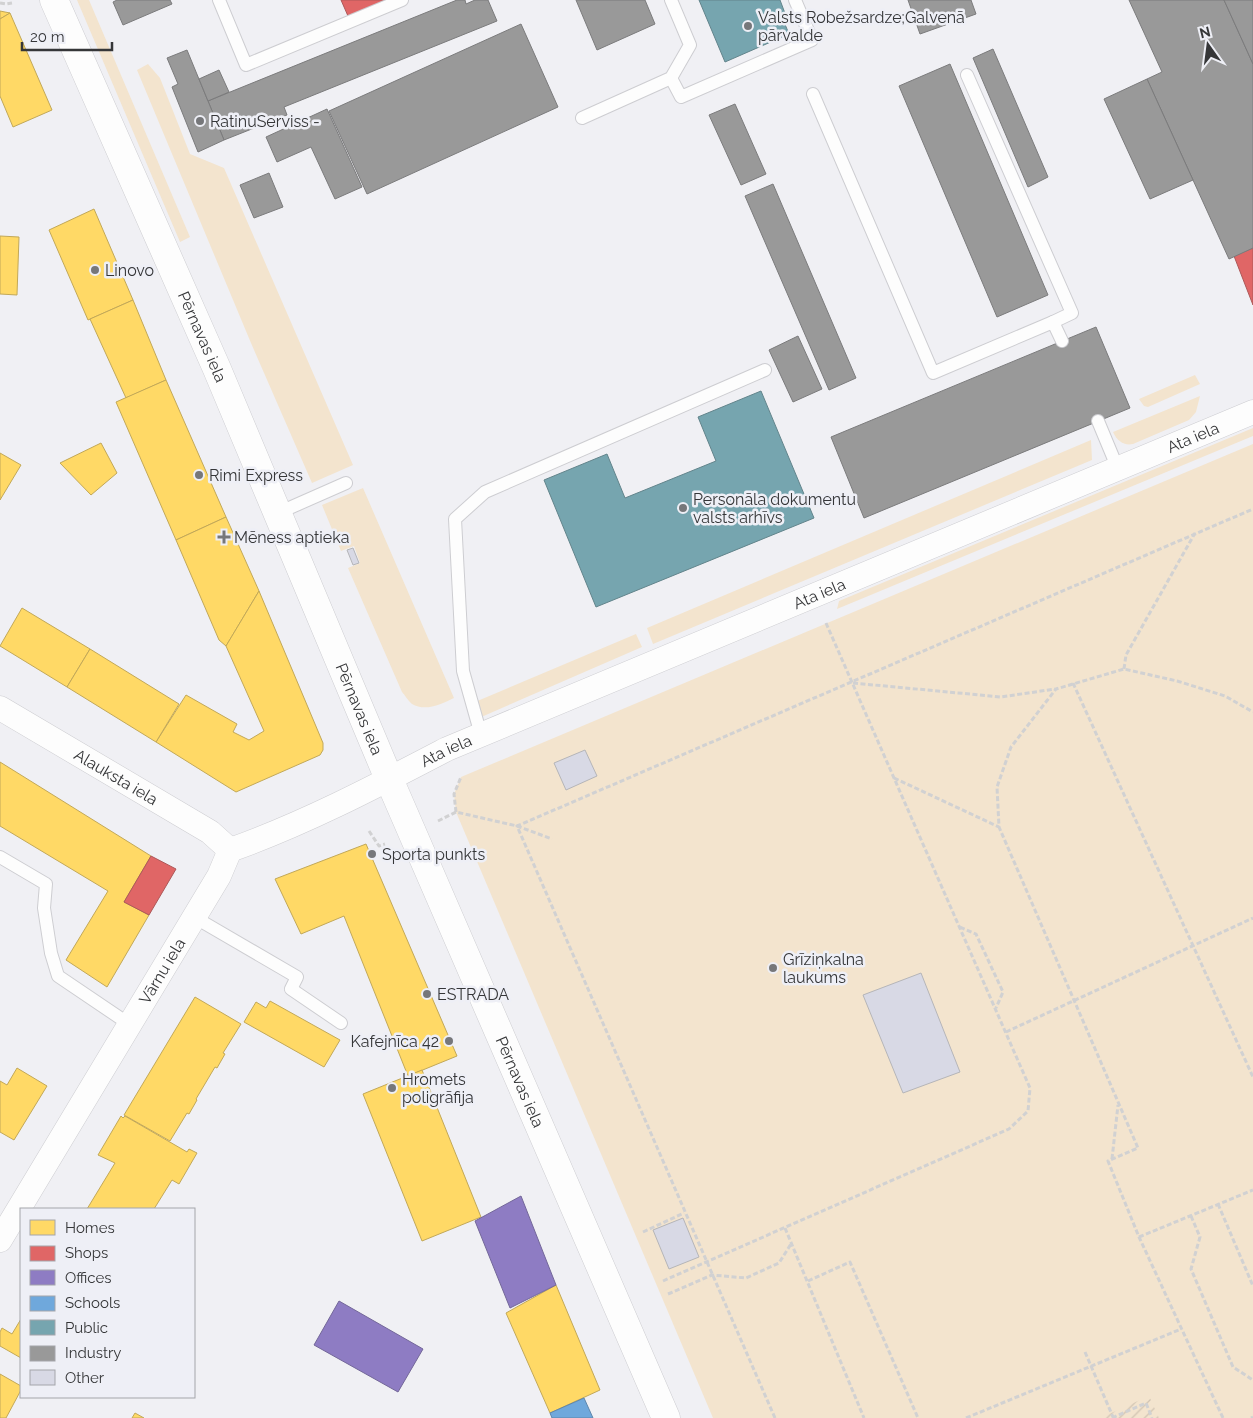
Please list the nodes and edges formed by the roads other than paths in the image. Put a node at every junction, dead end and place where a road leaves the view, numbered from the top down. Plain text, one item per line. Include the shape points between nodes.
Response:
1 (54, 0) edge
2 (219, 0) edge
3 (402, 0) edge
4 (671, 0) edge
5 (795, 0) edge
6 (967, 74) dead end
7 (671, 78) junction
8 (813, 94) dead end
9 (582, 118) dead end
10 (1053, 322) junction
11 (1062, 341) dead end
12 (765, 370) dead end
13 (1253, 412) edge
14 (1098, 421) dead end
15 (1118, 468) junction
16 (346, 483) dead end
17 (278, 513) junction
18 (0, 708) edge
19 (481, 734) junction
20 (389, 779) junction
21 (230, 850) junction
22 (0, 857) edge
23 (194, 917) junction
24 (341, 1023) dead end
25 (129, 1024) junction
26 (0, 1240) edge
27 (666, 1418) edge

1 - 17 main road, Pērnavas iela
2 - 3 lane via 246,65
4 - 7 lane via 690,45
5 - 7 lane via 812,40 681,97
6 - 10 lane via 1072,313
7 - 9 lane
8 - 10 lane via 933,372
10 - 11 lane
12 - 19 lane via 485,492 456,520 463,671
13 - 15 street, Ata iela
14 - 15 lane
15 - 19 street, Ata iela
16 - 17 lane
17 - 20 main road, Pērnavas iela
18 - 21 street, Alauksta iela via 210,832
19 - 20 street, Ata iela
20 - 21 street
20 - 27 main road, Pērnavas iela
21 - 23 street, Vārnu iela via 219,876
22 - 25 lane via 46,884 44,908 58,976
23 - 24 lane via 296,977 291,990
23 - 25 street, Vārnu iela
25 - 26 street, Vārnu iela

